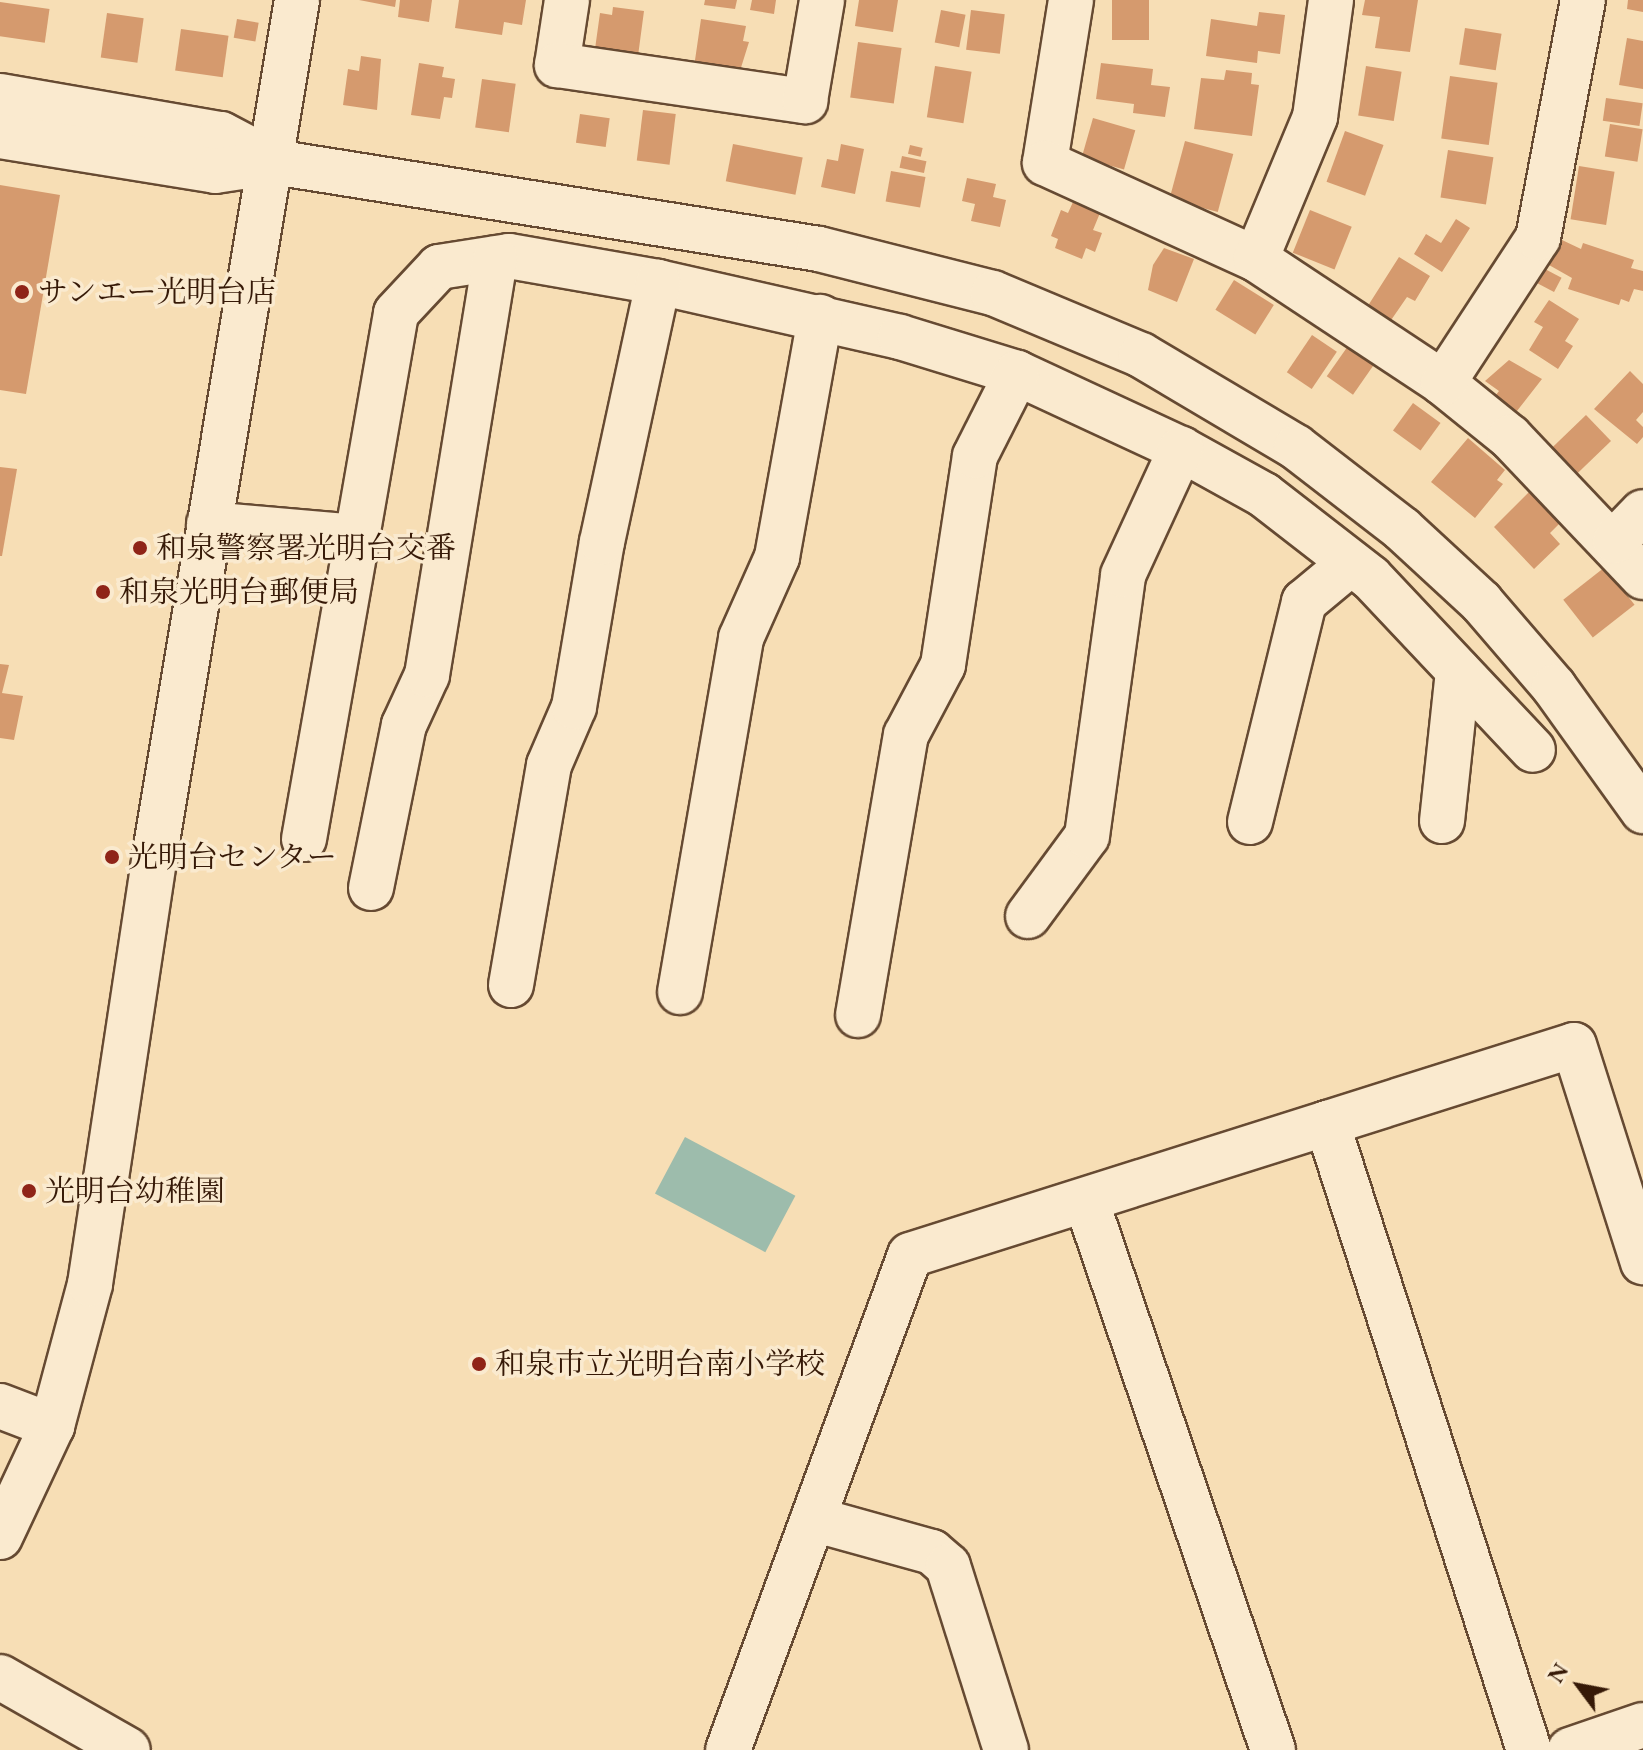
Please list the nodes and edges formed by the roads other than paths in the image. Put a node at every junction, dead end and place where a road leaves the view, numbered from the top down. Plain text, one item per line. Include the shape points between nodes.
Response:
1 (297, 0) edge
2 (567, 0) edge
3 (822, 0) edge
4 (1071, 0) edge
5 (1331, 0) edge
6 (1583, 0) edge
7 (0, 96) edge
8 (0, 136) edge
9 (274, 162) junction
10 (495, 259) junction
11 (1256, 259) junction
12 (658, 282) junction
13 (820, 317) junction
14 (1017, 373) junction
15 (1443, 383) junction
16 (1181, 449) junction
17 (209, 524) junction
18 (1629, 526) edge
19 (357, 537) junction
20 (1351, 563) junction
21 (1643, 577) edge
22 (1458, 671) junction
23 (1533, 750) dead end
24 (1643, 811) edge
25 (1442, 821) dead end
26 (1250, 822) dead end
27 (304, 839) dead end
28 (371, 888) dead end
29 (1028, 916) dead end
30 (511, 985) dead end
31 (680, 992) dead end
32 (858, 1015) dead end
33 (1327, 1123) junction
34 (1087, 1203) junction
35 (1643, 1262) edge
36 (0, 1406) edge
37 (52, 1426) junction
38 (813, 1519) junction
39 (0, 1537) edge
40 (0, 1677) edge
41 (1643, 1725) edge
42 (128, 1750) edge
43 (728, 1750) edge
44 (1006, 1750) edge
45 (1273, 1750) edge
46 (1529, 1750) edge
47 (1570, 1750) edge

1 - 9 street
2 - 3 street via 557,65 805,101
4 - 11 street via 1045,163
5 - 11 street via 1315,117
6 - 15 street via 1538,238
7 - 9 street via 221,134
8 - 9 street via 215,171
9 - 17 street
9 - 24 street via 819,249 993,293 1141,355 1296,447 1402,529 1481,602 1554,687
10 - 12 street via 509,256
10 - 19 street via 439,267 396,313
10 - 28 street via 427,675 404,725
11 - 15 street
12 - 13 street
12 - 30 street via 602,542 574,707 549,765
13 - 14 street
13 - 31 street via 777,557 741,638
14 - 16 street
14 - 32 street via 975,456 943,665 906,735
15 - 18 street
16 - 20 street via 1264,495
16 - 29 street via 1123,575 1087,836
17 - 19 street
17 - 37 street via 90,1284
18 - 21 street
19 - 27 street
20 - 22 street
20 - 26 street via 1304,602
22 - 23 street
22 - 25 street
33 - 34 street
33 - 35 street via 1574,1045
33 - 46 street
34 - 38 street via 910,1255
34 - 45 street
36 - 37 street
37 - 39 street
38 - 43 street
38 - 44 street via 932,1552 948,1566
40 - 42 street
41 - 47 street

